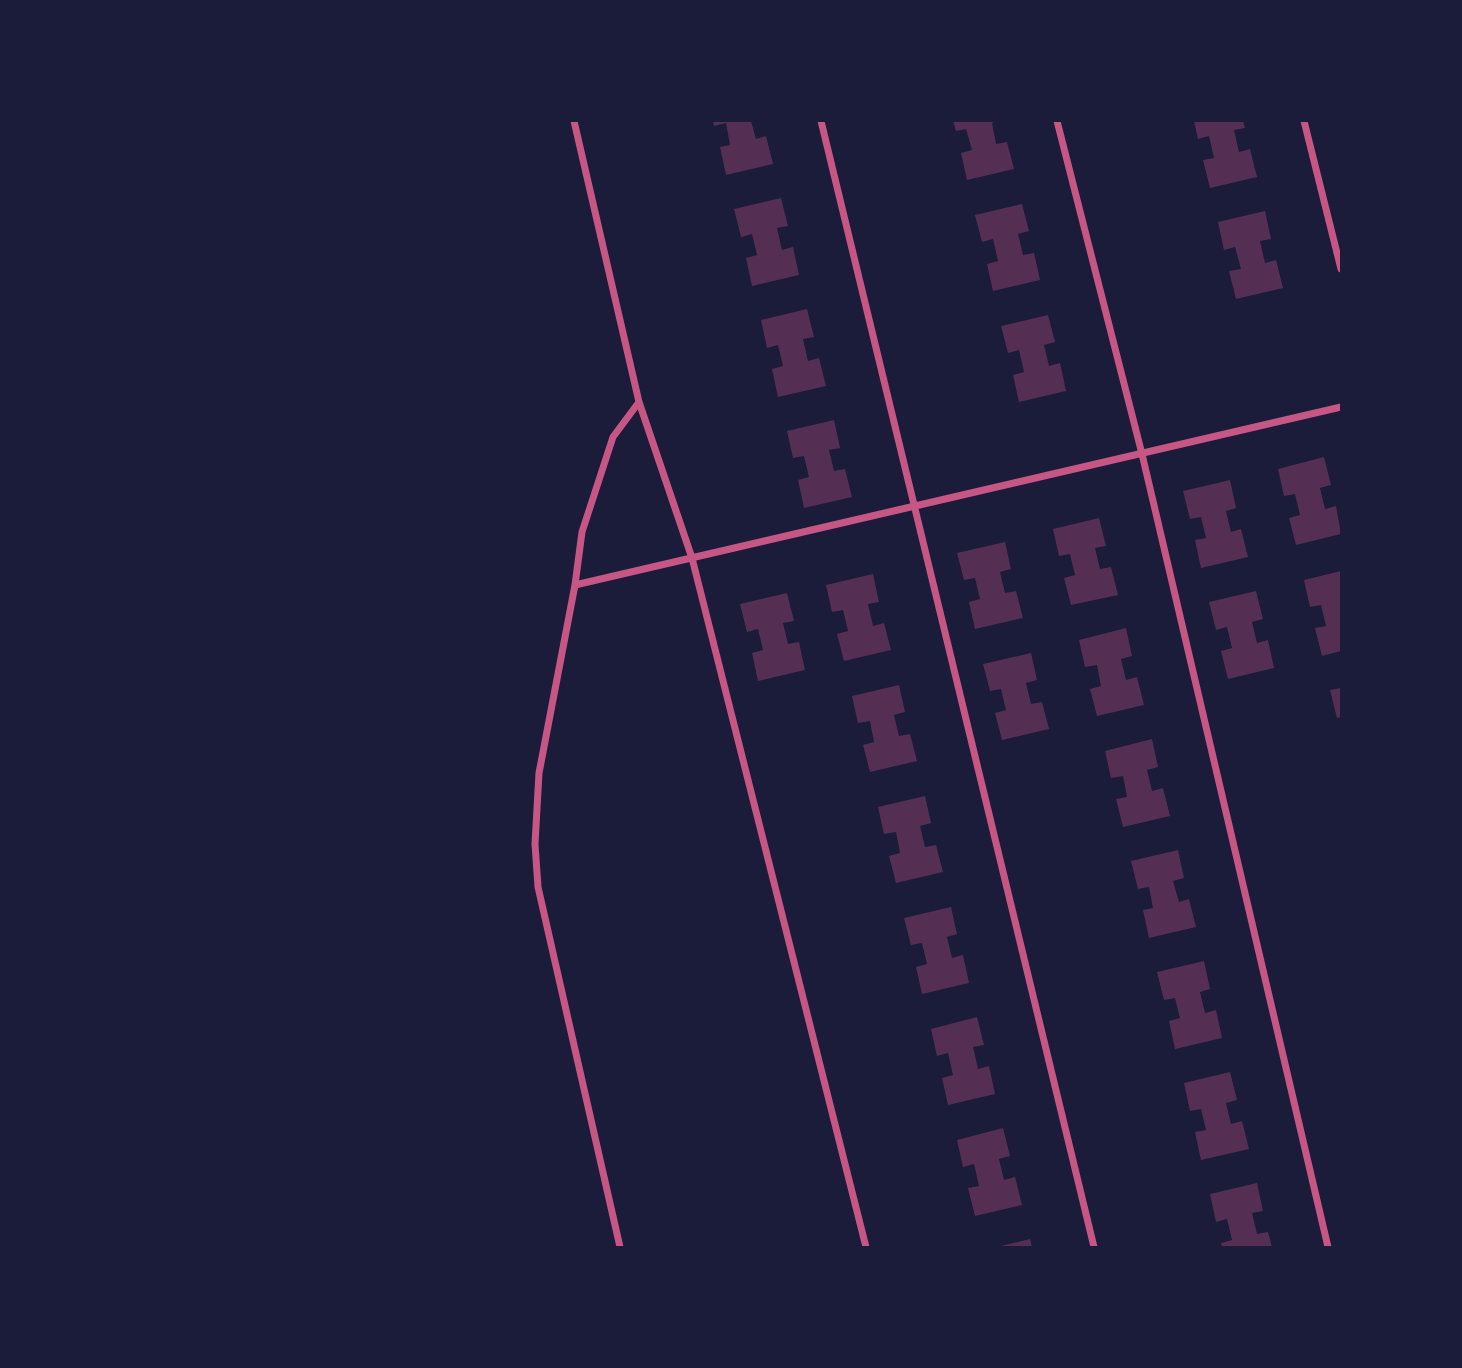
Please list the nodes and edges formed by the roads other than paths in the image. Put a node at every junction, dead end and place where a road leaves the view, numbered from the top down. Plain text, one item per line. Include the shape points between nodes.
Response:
1 (574, 121) edge
2 (821, 121) edge
3 (1057, 121) edge
4 (1304, 121) edge
5 (1341, 269) edge
6 (639, 402) junction
7 (1341, 407) edge
8 (1142, 454) junction
9 (916, 505) junction
10 (692, 558) junction
11 (575, 585) junction
12 (620, 1247) edge
13 (866, 1247) edge
14 (1094, 1247) edge
15 (1328, 1247) edge

1 - 6 street
2 - 9 street
3 - 8 street
4 - 5 street
6 - 10 street
6 - 11 street via 613,437 582,532
7 - 8 street
8 - 9 street
8 - 15 street
9 - 10 street
9 - 14 street
10 - 11 street
10 - 13 street
11 - 12 street via 539,773 535,844 538,887

